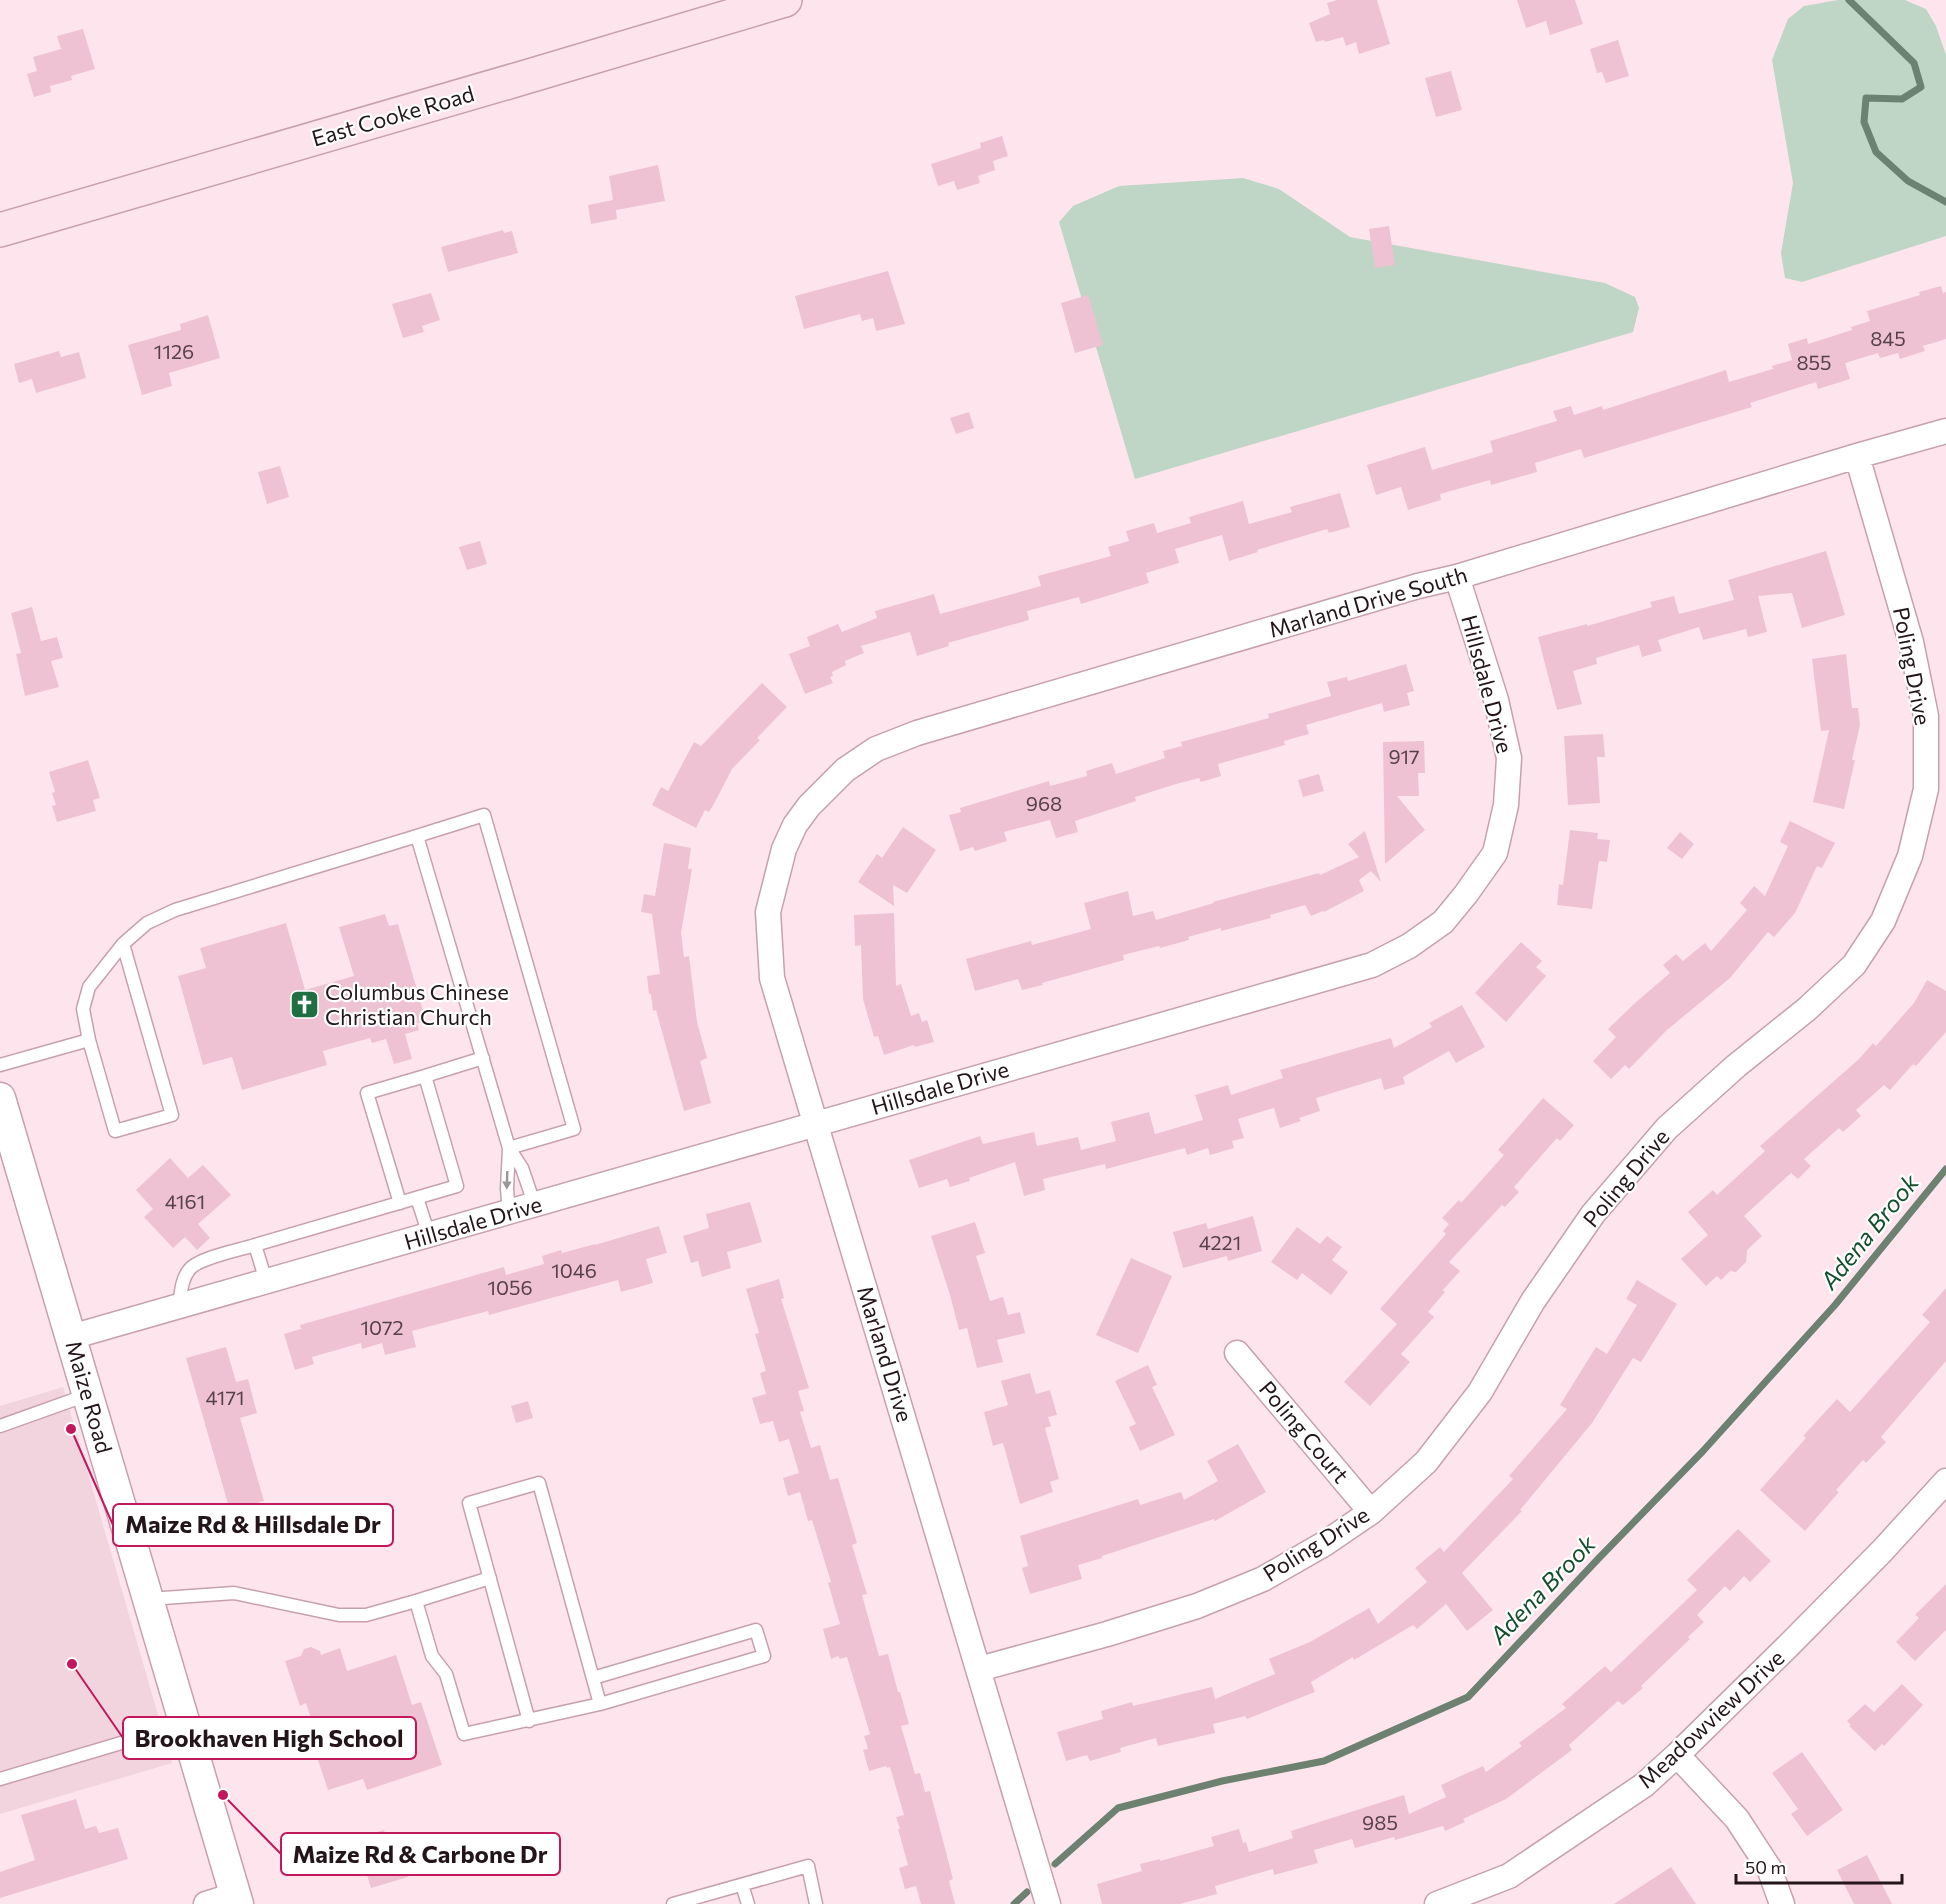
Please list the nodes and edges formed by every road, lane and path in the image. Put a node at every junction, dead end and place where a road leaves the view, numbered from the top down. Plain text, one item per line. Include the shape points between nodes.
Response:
1 (785, 0) edge
2 (0, 230) edge
3 (1946, 431) edge
4 (1857, 456) junction
5 (1457, 577) junction
6 (809, 806) joint
7 (417, 836) junction
8 (123, 944) junction
9 (89, 1040) junction
10 (483, 1058) junction
11 (0, 1065) edge
12 (425, 1076) junction
13 (0, 1098) edge
14 (817, 1123) junction
15 (509, 1148) junction
16 (417, 1198) junction
17 (400, 1203) junction
18 (535, 1206) junction
19 (509, 1212) junction
20 (429, 1235) junction
21 (255, 1245) junction
22 (266, 1281) junction
23 (179, 1306) junction
24 (71, 1337) junction
25 (1238, 1353) dead end
26 (88, 1395) junction
27 (0, 1426) edge
28 (1946, 1481) edge
29 (1371, 1512) junction
30 (490, 1578) junction
31 (148, 1599) junction
32 (416, 1601) junction
33 (979, 1670) junction
34 (593, 1678) junction
35 (600, 1704) junction
36 (529, 1721) junction
37 (185, 1724) junction
38 (1677, 1755) junction
39 (0, 1779) edge
40 (742, 1885) junction
41 (237, 1899) edge
42 (680, 1903) edge
43 (206, 1904) edge
44 (748, 1904) edge
45 (816, 1904) edge
46 (1048, 1904) edge
47 (1437, 1904) edge
48 (1782, 1904) edge

1 - 2 main road, East Cooke Road
3 - 4 street, Marland Drive South
4 - 5 street, Marland Drive South
4 - 29 street, Poling Drive via 1911,642 1926,716 1926,789 1910,856 1883,921 1854,965 1667,1128 1593,1214 1533,1301 1480,1392 1426,1462
5 - 6 street, Marland Drive South via 916,733 876,749 845,770
5 - 14 street, Hillsdale Drive via 1496,700 1509,758 1506,806 1495,853 1443,922 1372,965
6 - 14 street, Marland Drive via 784,849 768,912 772,978
7 - 8 lane via 176,910 147,923
7 - 10 lane
7 - 15 lane via 484,815 574,1129
8 - 9 lane via 89,987 83,1009
8 - 9 lane via 172,1115 115,1131
9 - 11 lane
10 - 12 lane
10 - 15 lane
12 - 16 lane via 458,1186
12 - 17 lane via 367,1093
13 - 24 street, Maize Road
14 - 18 street, Hillsdale Drive
14 - 33 street, Marland Drive
15 - 18 lane via 522,1168
15 -> 19 lane
16 - 17 lane
16 - 20 lane
17 - 21 lane
18 - 19 street, Hillsdale Drive
19 - 20 street, Hillsdale Drive
20 - 22 street, Hillsdale Drive
21 - 22 lane
21 - 23 lane via 189,1268
22 - 23 street, Hillsdale Drive
23 - 24 street, Hillsdale Drive
24 - 26 street, Maize Road
25 - 29 street, Poling Court
26 - 27 lane
26 - 31 street, Maize Road
28 - 38 street, Meadowview Drive via 1882,1551
29 - 33 street, Poling Drive via 1263,1579 1107,1634
30 - 32 lane
30 - 34 lane via 469,1503 539,1483
30 - 36 lane
31 - 32 lane via 234,1593 339,1616 366,1615
31 - 37 street, Maize Road
32 - 36 lane via 432,1656 446,1674 464,1734
33 - 46 street, Marland Drive
34 - 35 lane
34 - 35 lane via 756,1630 764,1656
35 - 36 lane
37 - 39 lane
37 - 41 street, Maize Road
38 - 47 street, Meadowview Drive via 1644,1785 1509,1876
38 - 48 street via 1737,1819 1769,1868
40 - 42 lane
40 - 44 lane
40 - 45 lane via 808,1866
41 - 43 street

